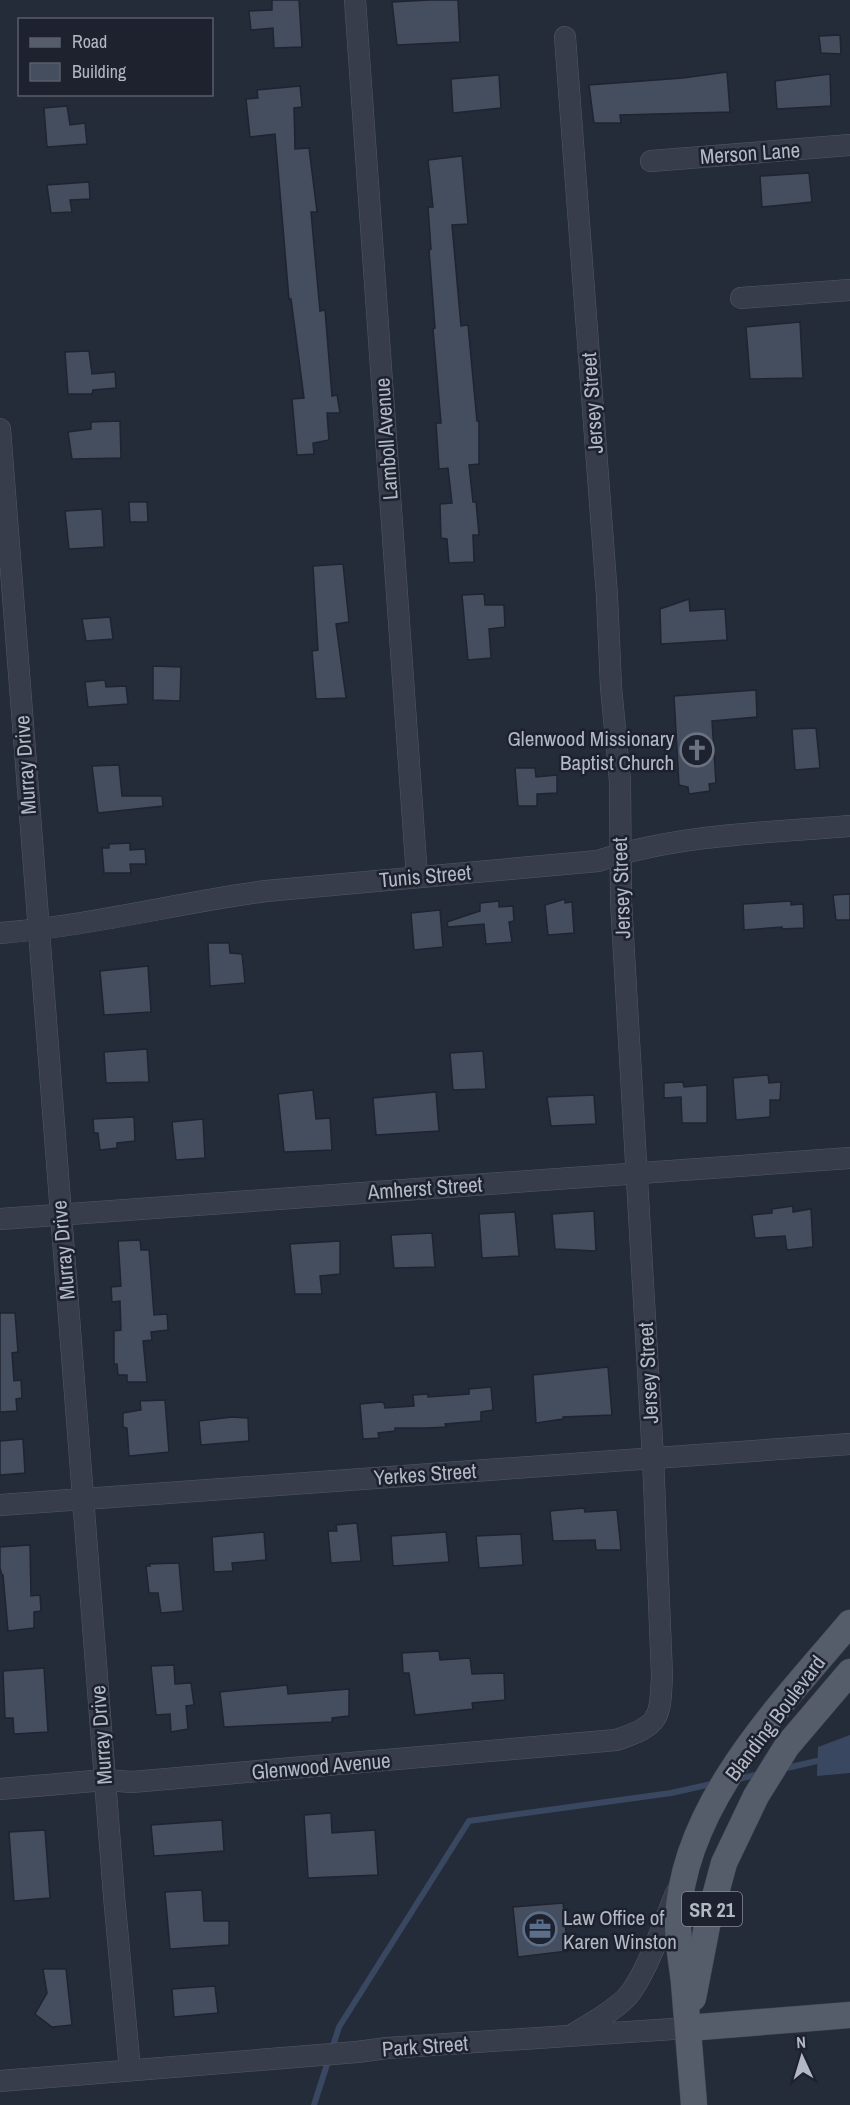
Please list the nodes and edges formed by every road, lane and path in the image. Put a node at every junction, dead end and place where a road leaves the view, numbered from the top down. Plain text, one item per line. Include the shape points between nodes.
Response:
1 (355, 0) edge
2 (566, 37) dead end
3 (850, 145) edge
4 (651, 161) dead end
5 (850, 290) edge
6 (741, 298) dead end
7 (0, 429) edge
8 (850, 826) edge
9 (620, 854) junction
10 (417, 877) junction
11 (38, 930) junction
12 (0, 933) edge
13 (850, 1158) edge
14 (637, 1173) junction
15 (60, 1214) junction
16 (0, 1219) edge
17 (850, 1444) edge
18 (653, 1458) junction
19 (84, 1498) junction
20 (0, 1505) edge
21 (850, 1623) edge
22 (850, 1672) edge
23 (640, 1732) joint
24 (105, 1780) junction
25 (0, 1789) edge
26 (682, 1879) junction
27 (850, 2015) edge
28 (688, 2028) junction
29 (572, 2035) junction
30 (130, 2070) junction
31 (0, 2081) edge
32 (694, 2105) edge

1 - 10 street, Lamboll Avenue
2 - 9 street, Jersey Street via 620,781
3 - 4 street, Merson Lane
5 - 6 street
7 - 11 street, Murray Drive
8 - 9 street, Tunis Street via 688,841
9 - 10 street, Tunis Street via 598,861
9 - 14 street, Jersey Street
10 - 11 street, Tunis Street via 228,896
11 - 12 street, Tunis Street
11 - 15 street, Murray Drive
13 - 14 street, Amherst Street
14 - 15 street, Amherst Street
14 - 18 street, Jersey Street
15 - 16 street, Amherst Street
15 - 19 street, Murray Drive
17 - 18 street, Yerkes Street
18 - 19 street, Yerkes Street
18 - 23 street, Jersey Street via 661,1684 656,1719
19 - 20 street, Yerkes Street
19 - 24 street, Murray Drive
21 - 26 main road, Blanding Boulevard / SR 21 via 767,1720 732,1768 703,1825
22 - 28 main road, Blanding Boulevard / SR 21 via 782,1754 756,1796 724,1863 707,1926
23 - 24 street, Glenwood Avenue via 616,1740 132,1782
24 - 25 street, Glenwood Avenue
24 - 30 street, Murray Drive
26 - 28 main road, Blanding Boulevard / SR 21 via 678,1921
26 - 29 street via 642,1975 627,1997
27 - 28 main road, Park Street
28 - 29 street, Park Street
28 - 32 main road, Blanding Boulevard / SR 21
29 - 30 street, Park Street
30 - 31 street, Park Street

